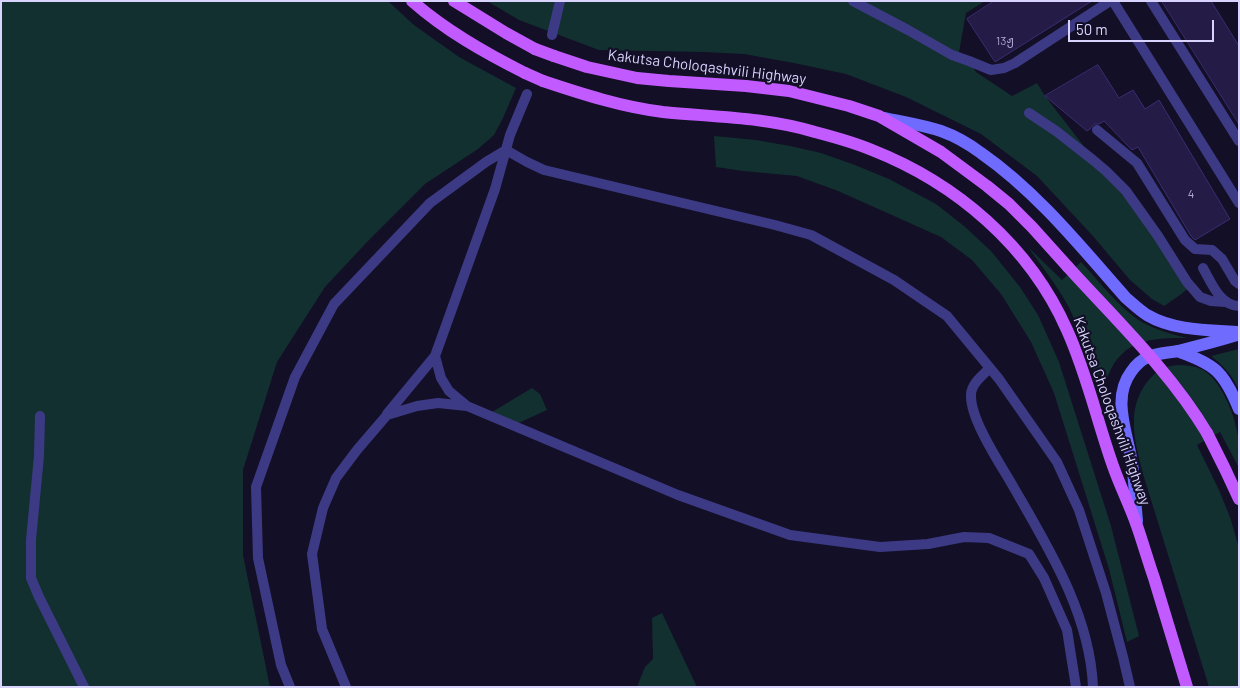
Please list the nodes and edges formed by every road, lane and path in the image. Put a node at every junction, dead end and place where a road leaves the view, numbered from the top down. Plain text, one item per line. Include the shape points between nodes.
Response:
1 (412, 1) edge
2 (454, 1) edge
3 (560, 1) edge
4 (853, 1) edge
5 (1111, 1) edge
6 (1152, 1) edge
7 (552, 35) dead end
8 (528, 94) dead end
9 (1029, 113) dead end
10 (879, 116) junction
11 (1097, 130) dead end
12 (1239, 141) edge
13 (506, 150) junction
14 (1239, 203) edge
15 (1203, 268) dead end
16 (1239, 284) edge
17 (1226, 302) junction
18 (1239, 306) edge
19 (1239, 333) edge
20 (1176, 351) junction
21 (435, 356) junction
22 (990, 368) junction
23 (467, 406) junction
24 (1239, 409) edge
25 (387, 415) junction
26 (40, 416) dead end
27 (1239, 499) edge
28 (1138, 526) junction
29 (84, 687) edge
30 (290, 687) edge
31 (346, 687) edge
32 (1076, 687) edge
33 (1093, 687) edge
34 (1130, 687) edge
35 (1188, 687) edge

1 - 28 main road, Kakutsa Choloqashvili Highway, bridge via 452,32 543,81 619,104 812,130 872,150 954,194 1006,238 1025,259 1054,304 1077,354 1114,467
2 - 10 main road, Kakutsa Choloqashvili Highway, bridge via 536,49 587,67 669,82 789,91
3 - 7 lane
4 - 5 lane via 952,54 991,70 1015,63
5 - 14 lane
6 - 12 lane
8 - 13 lane
9 - 17 lane via 1093,160 1126,191 1200,297
10 - 19 main road, Kakutsa Choloqashvili Highway via 941,131 967,143 995,163 1047,211 1126,298 1148,316 1189,329
10 - 27 main road, Kakutsa Choloqashvili Highway, bridge via 941,152 988,186 1032,227 1170,380 1196,414
11 - 16 lane via 1138,163 1185,240 1195,248 1212,250
13 - 21 lane via 495,190
13 - 22 lane via 544,170 811,235 894,280 947,316
13 - 30 lane via 430,203 334,304 295,378 256,487 258,558 281,666
15 - 17 lane
17 - 18 lane
19 - 20 main road
20 - 24 main road via 1217,370 1226,380
20 - 28 main road via 1155,354 1135,366 1126,378 1122,395 1121,412 1132,464
21 - 23 lane via 441,378 449,391
21 - 25 lane
22 - 33 lane via 976,382 970,394 974,414 1064,579 1083,627 1093,670
22 - 34 lane via 1057,462 1079,510 1106,593
23 - 25 lane via 417,406
23 - 32 lane via 678,495 790,535 880,547 928,544 964,537 989,538 1029,554 1068,630
25 - 31 lane via 336,478 323,508 312,554 322,629
26 - 29 lane via 31,578
28 - 35 main road, Kakutsa Choloqashvili Highway

